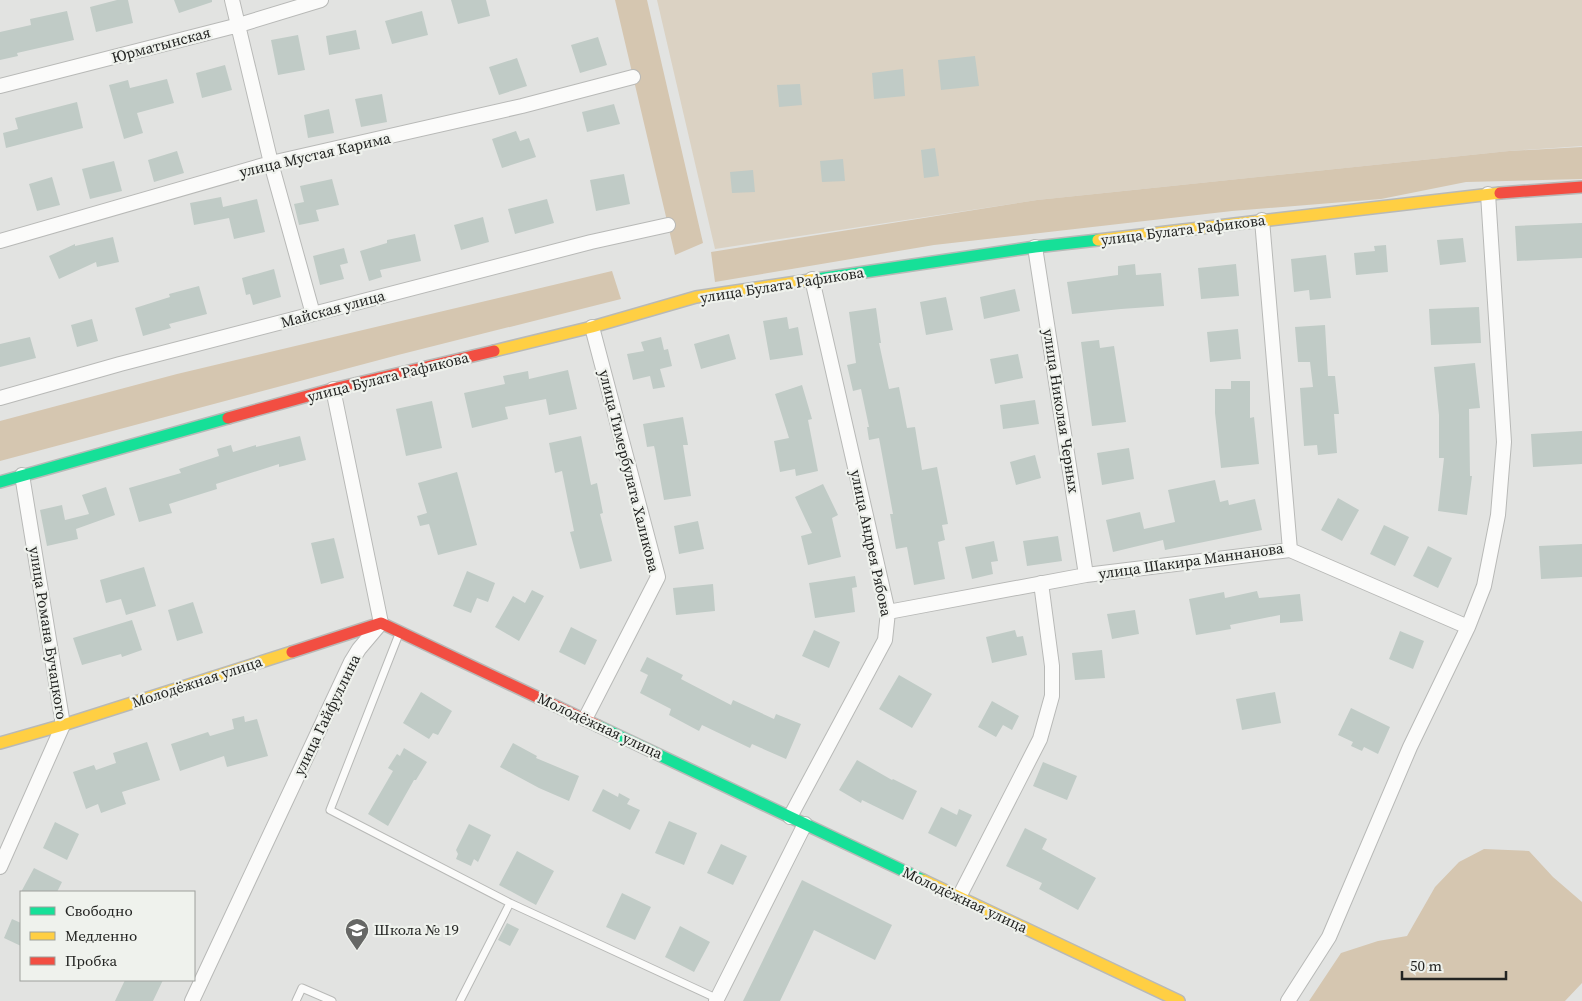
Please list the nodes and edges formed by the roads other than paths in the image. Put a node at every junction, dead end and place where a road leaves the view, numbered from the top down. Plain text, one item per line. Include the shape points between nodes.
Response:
1 (232, 0) edge
2 (321, 0) edge
3 (238, 25) junction
4 (633, 77) dead end
5 (0, 86) edge
6 (271, 163) junction
7 (1582, 187) edge
8 (1488, 194) junction
9 (1262, 220) junction
10 (668, 225) dead end
11 (0, 241) edge
12 (1035, 247) junction
13 (812, 279) junction
14 (313, 314) junction
15 (592, 326) junction
16 (332, 390) junction
17 (0, 398) edge
18 (22, 475) junction
19 (0, 482) edge
20 (1290, 550) junction
21 (1086, 575) junction
22 (1041, 583) junction
23 (888, 612) junction
24 (381, 623) junction
25 (1468, 627) junction
26 (400, 632) junction
27 (584, 719) junction
28 (63, 726) junction
29 (0, 743) edge
30 (790, 817) junction
31 (805, 824) junction
32 (0, 867) edge
33 (959, 897) junction
34 (510, 903) junction
35 (717, 1000) edge
36 (192, 1001) edge
37 (296, 1001) edge
38 (332, 1001) edge
39 (460, 1001) edge
40 (1179, 1001) edge
41 (1288, 1001) edge

1 - 3 street
2 - 3 street, Юрматынская
3 - 5 street, Юрматынская
3 - 6 street
4 - 6 street, улица Мустая Карима
6 - 11 street, улица Мустая Карима
6 - 14 street
7 - 8 street, улица Булата Рафикова
8 - 9 street, улица Булата Рафикова
8 - 25 street via 1504,442 1498,515 1484,586
9 - 12 street, улица Булата Рафикова
9 - 20 street, улица Шакира Маннанова
10 - 14 street, Майская улица
12 - 13 street, улица Булата Рафикова
12 - 21 street, улица Николая Черных
13 - 15 street, улица Булата Рафикова via 696,297
13 - 23 street, улица Андрея Рябова
14 - 17 street, Майская улица
15 - 16 street, улица Булата Рафикова
15 - 27 street, улица Тимербулата Халикова via 658,577
16 - 18 street, улица Булата Рафикова
16 - 24 street
18 - 19 street, улица Булата Рафикова
18 - 28 street, улица Романа Бучацкого
20 - 21 street, улица Шакира Маннанова
20 - 25 street
21 - 22 street, улица Шакира Маннанова
22 - 23 street, улица Шакира Маннанова
22 - 33 street via 1052,666 1050,705 1040,739
23 - 30 street, улица Андрея Рябова via 885,640
24 - 26 street, Молодёжная улица
24 - 28 street, Молодёжная улица
24 - 36 street, улица Гайфуллина via 351,662
25 - 41 street via 1410,747 1329,937
26 - 27 street, Молодёжная улица
26 - 34 lane via 330,810
27 - 30 street, Молодёжная улица
28 - 29 street, Молодёжная улица
28 - 32 street, улица Романа Бучацкого
30 - 31 street, Молодёжная улица
31 - 33 street, Молодёжная улица
31 - 35 street
33 - 40 street, Молодёжная улица
34 - 35 lane
34 - 39 lane
37 - 38 lane via 302,988

